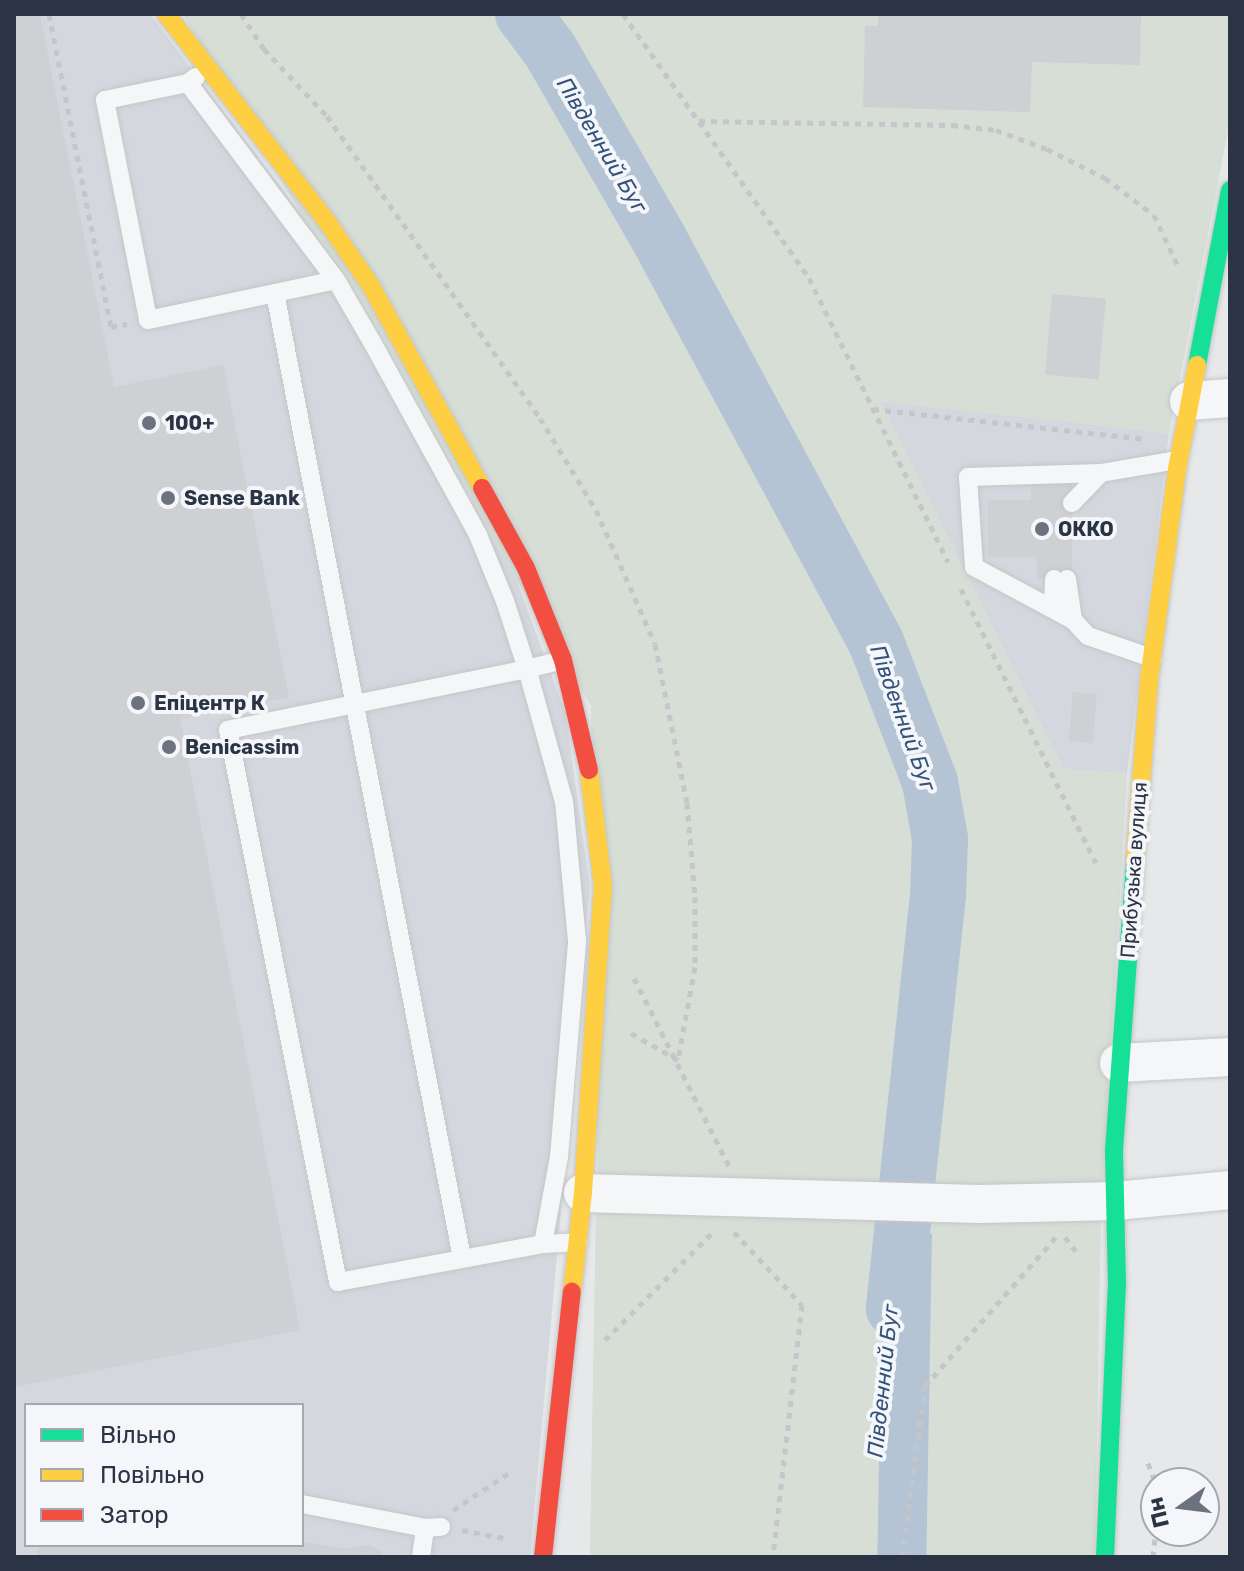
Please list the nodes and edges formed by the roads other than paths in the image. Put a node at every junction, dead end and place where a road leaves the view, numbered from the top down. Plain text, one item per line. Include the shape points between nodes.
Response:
1 (166, 14) edge
2 (209, 69) junction
3 (188, 83) junction
4 (1230, 190) edge
5 (336, 280) junction
6 (275, 293) junction
7 (1230, 398) edge
8 (1189, 401) junction
9 (1178, 460) junction
10 (1101, 473) junction
11 (1072, 503) dead end
12 (1053, 609) junction
13 (1073, 620) junction
14 (1152, 658) junction
15 (563, 660) junction
16 (527, 669) junction
17 (353, 706) junction
18 (1230, 1057) edge
19 (1119, 1063) junction
20 (1230, 1190) edge
21 (583, 1193) junction
22 (1116, 1201) junction
23 (578, 1242) junction
24 (543, 1244) junction
25 (462, 1258) junction
26 (304, 1504) edge
27 (421, 1557) edge
28 (543, 1557) edge
29 (1105, 1557) edge

1 - 2 street
2 - 3 lane
2 - 15 street via 371,286 526,568
3 - 5 lane
3 - 6 lane via 105,100 148,320
4 - 8 street, Прибузька вулиця
5 - 6 lane
5 - 16 lane via 478,535
6 - 17 lane
7 - 8 street
8 - 9 street, Прибузька вулиця
9 - 10 lane
9 - 14 street, Прибузька вулиця
10 - 11 lane
10 - 12 lane via 968,477 974,567
12 - 13 lane
12 - 13 lane via 1060,579
13 - 14 lane via 1088,636
14 - 19 street, Прибузька вулиця
15 - 16 lane
15 - 21 street via 592,786 603,886
16 - 17 lane
16 - 24 lane via 564,802 577,941 559,1157
17 - 25 lane
17 - 25 lane via 228,730 241,799 338,1282
18 - 19 street
19 - 22 street, Прибузька вулиця
20 - 22 street
21 - 22 street via 978,1204
21 - 23 street
22 - 29 street, Прибузька вулиця
23 - 24 lane
23 - 28 street
24 - 25 lane
26 - 27 lane via 433,1527

